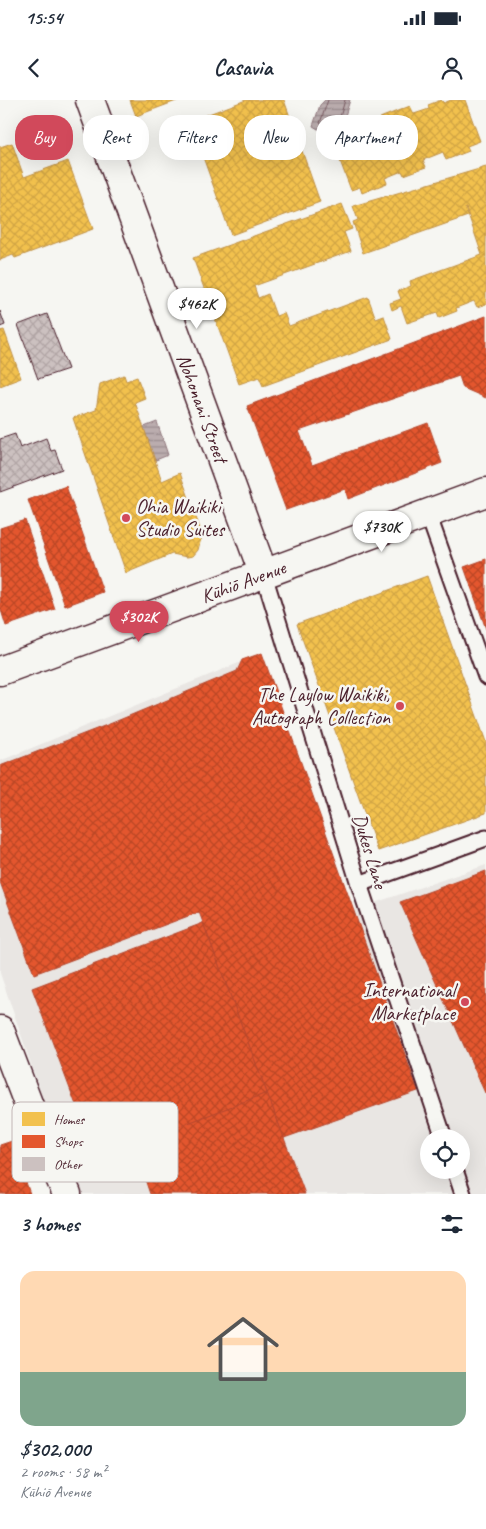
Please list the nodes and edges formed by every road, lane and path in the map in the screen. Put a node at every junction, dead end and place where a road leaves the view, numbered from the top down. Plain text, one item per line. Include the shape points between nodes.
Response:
1 (90, 100) edge
2 (486, 492) edge
3 (428, 514) junction
4 (264, 575) junction
5 (0, 671) edge
6 (486, 677) edge
7 (486, 838) edge
8 (359, 884) junction
9 (0, 1030) edge
10 (27, 1102) edge
11 (441, 1129) edge
12 (458, 1179) edge
13 (61, 1182) edge
14 (66, 1194) edge
15 (464, 1194) edge

1 - 4 street, Nohonani Street
2 - 3 street, Kūhiō Avenue
3 - 4 street, Kūhiō Avenue
3 - 6 lane
4 - 5 street, Kūhiō Avenue
4 - 8 lane, Dukes Lane
7 - 8 lane
8 - 11 lane, Dukes Lane
9 - 10 street
12 - 15 lane
13 - 14 street

